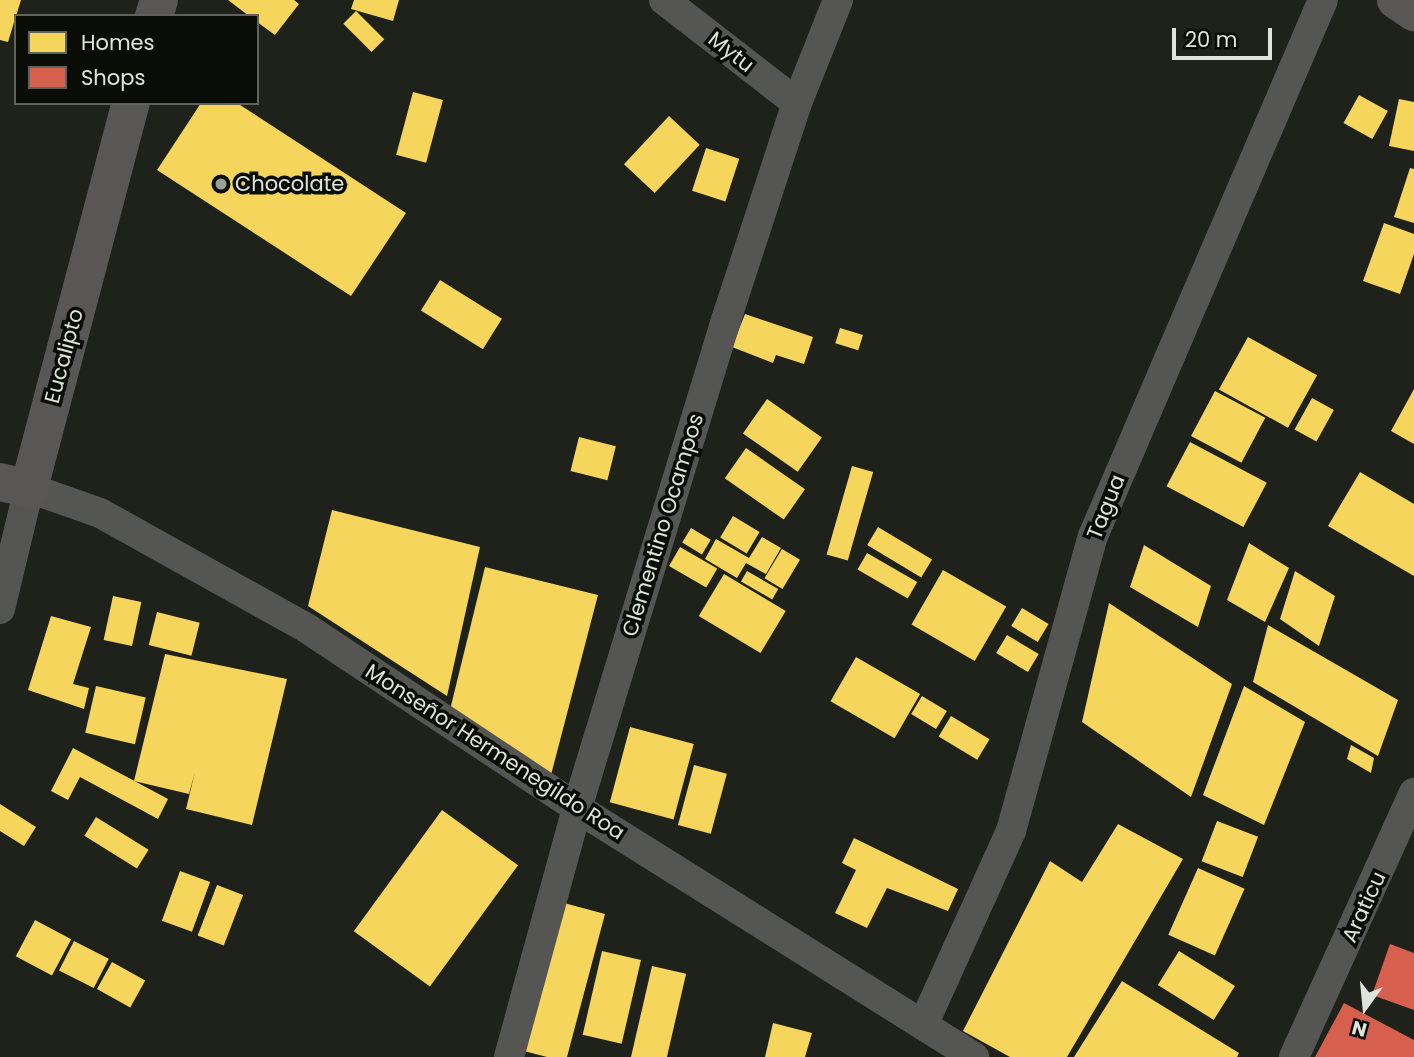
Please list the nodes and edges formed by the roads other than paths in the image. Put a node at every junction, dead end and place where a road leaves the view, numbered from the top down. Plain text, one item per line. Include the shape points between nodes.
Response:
1 (664, 0) edge
2 (838, 0) edge
3 (1324, 0) edge
4 (1396, 0) edge
5 (1414, 12) edge
6 (797, 103) junction
7 (130, 105) edge
8 (15, 485) edge
9 (0, 609) edge
10 (1414, 793) edge
11 (577, 808) junction
12 (923, 1025) junction
13 (509, 1057) edge
14 (974, 1057) edge
15 (1294, 1057) edge

1 - 6 street, Mytu
2 - 6 street, Clementino Ocampos
3 - 12 street, Tagua via 1093,536 1011,831
4 - 5 street
6 - 11 street, Clementino Ocampos
7 - 8 street, Eucalipto
8 - 9 street, Eucalipto
8 - 11 street, Monseñor Hermenegildo Roa via 100,513 297,622
10 - 15 street, Araticu
11 - 12 street, Monseñor Hermenegildo Roa
11 - 13 street, Clementino Ocampos
12 - 14 street, Monseñor Hermenegildo Roa

